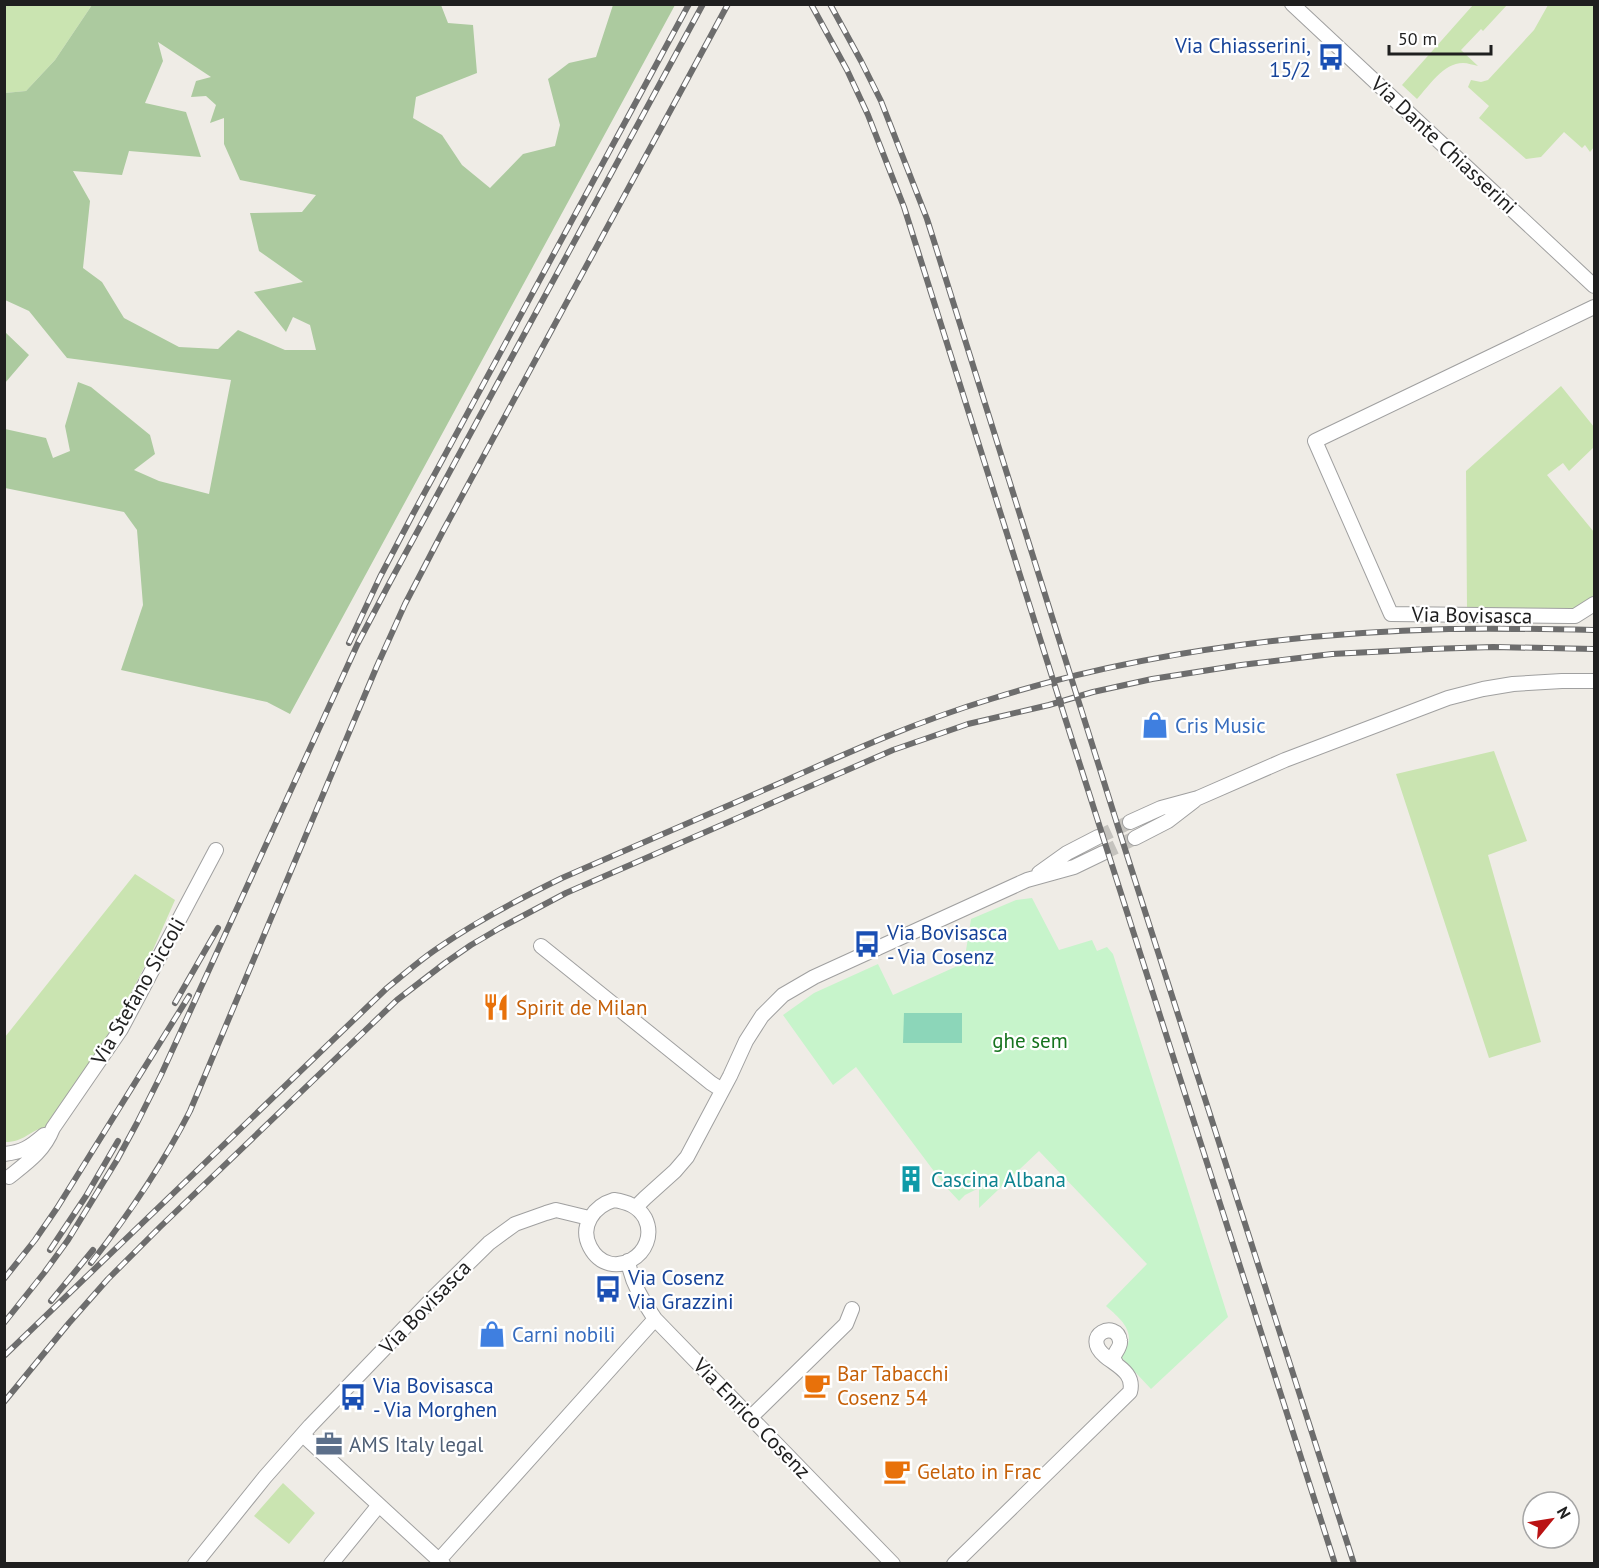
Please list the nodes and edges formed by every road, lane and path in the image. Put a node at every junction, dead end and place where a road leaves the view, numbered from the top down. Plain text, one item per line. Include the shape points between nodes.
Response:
1 (1292, 4) edge
2 (1594, 286) edge
3 (1594, 307) edge
4 (1594, 604) edge
5 (1594, 681) edge
6 (1204, 796) junction
7 (1130, 822) tunnel mouth
8 (1098, 837) tunnel mouth
9 (1135, 838) tunnel mouth
10 (216, 850) dead end
11 (1103, 853) tunnel mouth
12 (1027, 880) junction
13 (541, 946) dead end
14 (722, 1090) junction
15 (53, 1128) junction
16 (4, 1154) edge
17 (4, 1160) edge
18 (7, 1181) edge
19 (636, 1208) junction
20 (590, 1218) junction
21 (628, 1261) junction
22 (852, 1309) dead end
23 (655, 1319) junction
24 (1116, 1363) dead end
25 (751, 1417) junction
26 (303, 1435) junction
27 (379, 1505) junction
28 (441, 1562) edge
29 (195, 1563) edge
30 (331, 1563) edge
31 (893, 1563) edge
32 (954, 1563) edge

1 - 2 street, Via Dante Chiasserini
3 - 4 street, Via Bovisasca via 1315,441 1391,614 1575,616
5 - 6 street via 1529,682 1466,693 1307,751
6 - 7 street
6 - 9 street
8 - 12 street
10 - 15 street, Via Stefano Siccoli via 121,1029
11 - 12 street via 1067,869
12 - 14 street via 788,992 755,1026
13 - 14 street
14 - 19 street via 683,1162
15 - 16 street, Via Stefano Siccoli via 28,1148
15 - 18 street, Via Stefano Siccoli via 48,1141
17 - 18 street via 9,1169
19 - 20 street via 614,1200
19 - 21 street via 647,1222 648,1238 642,1251
20 - 21 street via 586,1235 595,1255 607,1264
20 - 26 street, Via Bovisasca via 556,1210 525,1220 497,1237
21 - 23 street, Via Enrico Cosenz via 640,1297
22 - 25 street via 846,1324
23 - 25 street, Via Enrico Cosenz
23 - 28 street
24 - 32 street via 1130,1377 1130,1392
25 - 31 street, Via Enrico Cosenz
26 - 27 street
26 - 29 street, Via Bovisasca
27 - 28 street
27 - 30 street

